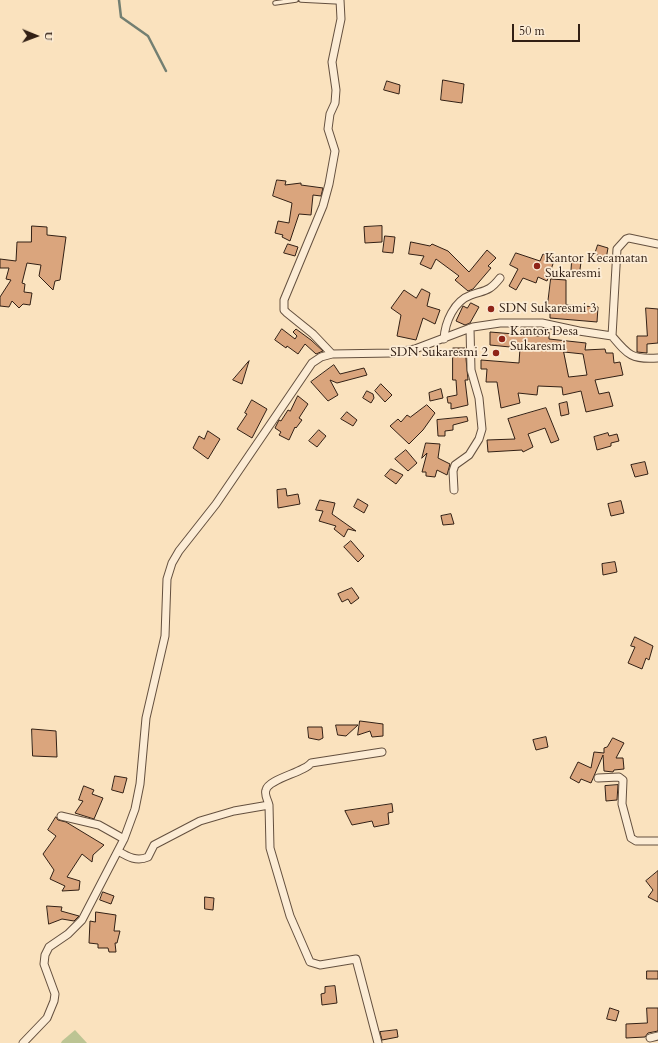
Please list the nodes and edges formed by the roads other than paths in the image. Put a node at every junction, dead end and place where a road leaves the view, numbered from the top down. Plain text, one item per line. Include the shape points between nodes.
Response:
1 (296, 0) edge
2 (301, 0) edge
3 (340, 1) edge
4 (275, 3) dead end
5 (658, 244) edge
6 (500, 278) dead end
7 (470, 328) junction
8 (612, 336) junction
9 (444, 339) junction
10 (332, 354) junction
11 (658, 358) edge
12 (454, 490) dead end
13 (382, 752) dead end
14 (598, 778) dead end
15 (269, 805) junction
16 (61, 816) dead end
17 (124, 839) junction
18 (658, 841) edge
19 (118, 851) junction
20 (658, 1036) edge
21 (650, 1038) dead end
22 (23, 1043) edge
23 (378, 1043) edge

1 - 4 lane
2 - 3 lane
3 - 10 street via 341,19 332,62 336,90 328,129 335,151 329,184 323,206 283,306 287,313
5 - 8 street via 629,238 617,249
6 - 9 street via 491,289 469,296 459,303 447,322
7 - 8 street via 507,322 542,323
7 - 9 street
7 - 12 street via 471,370 480,405 482,429 469,455 455,465
8 - 11 street via 624,350 638,359
9 - 10 street via 415,349 392,353
10 - 17 street via 312,363 216,504 172,563 166,579 165,636 146,718 140,784 135,809
13 - 15 street via 311,763 307,768 291,773 267,787 265,792
14 - 18 street via 619,777 623,780 622,804 631,838 636,841
15 - 19 street via 234,811 200,821 154,845 148,857 144,859 137,860
15 - 23 street via 270,848 290,916 310,962 320,965 356,960
16 - 17 street via 99,826
17 - 19 street
19 - 22 street via 82,920 49,947 45,955 44,964 55,994 54,1001 46,1018
20 - 21 street

